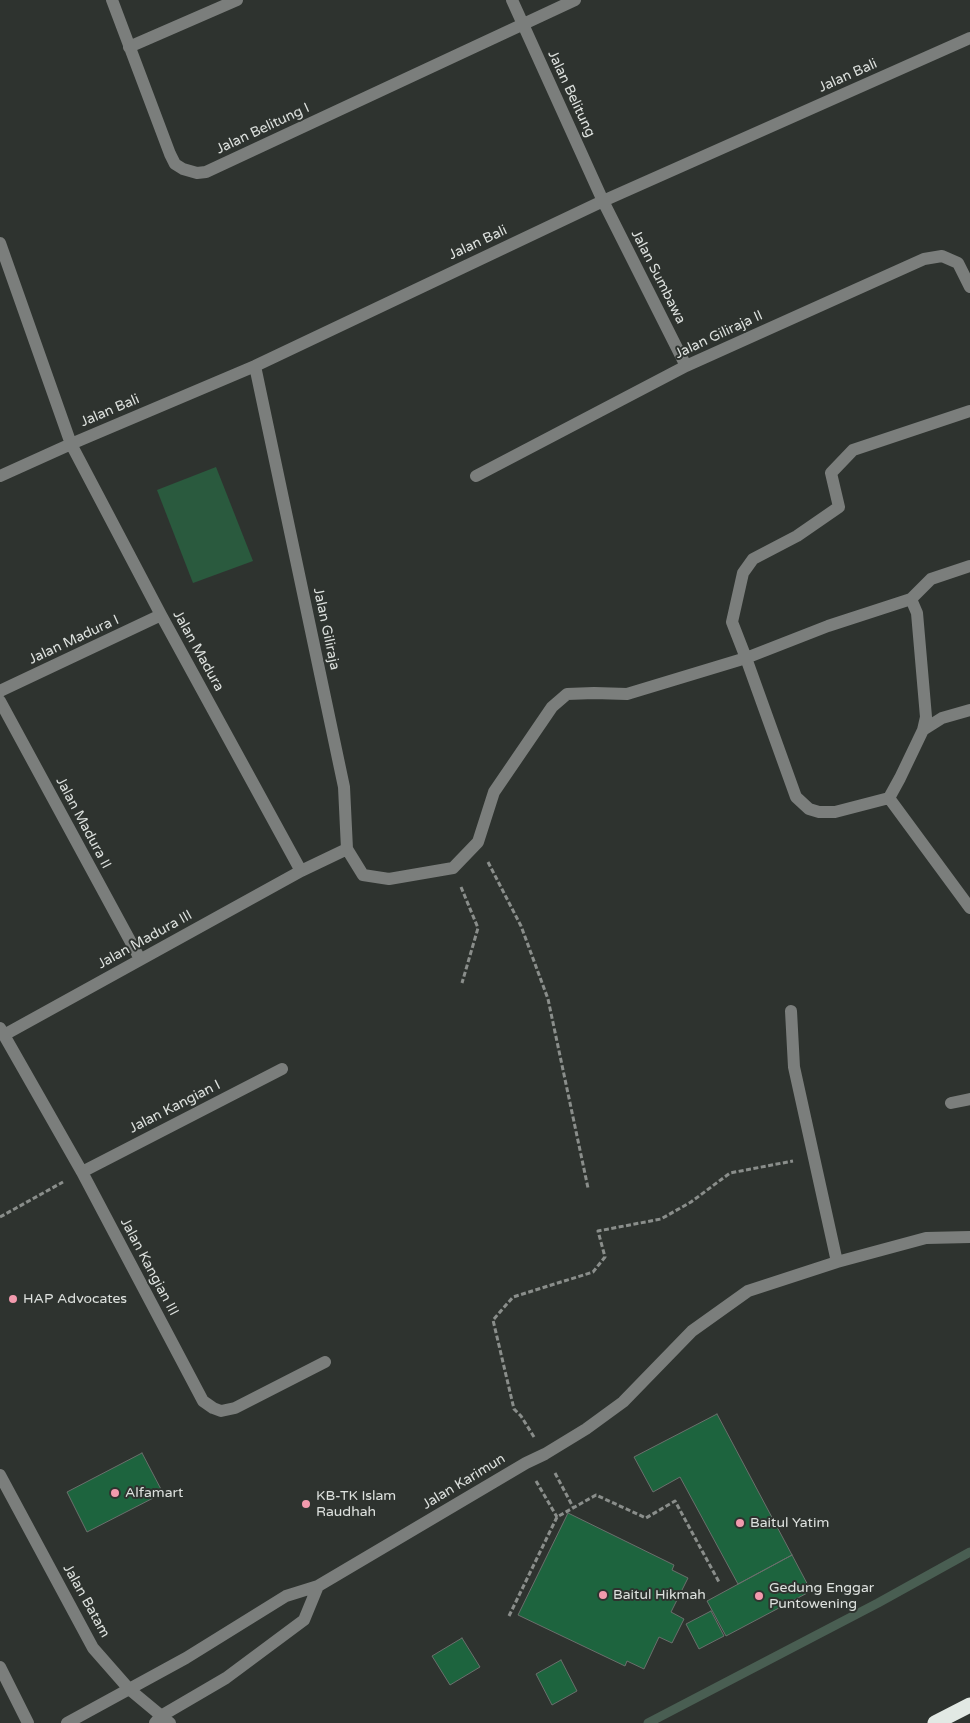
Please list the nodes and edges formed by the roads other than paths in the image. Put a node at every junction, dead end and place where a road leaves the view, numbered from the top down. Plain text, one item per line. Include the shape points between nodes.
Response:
1 (112, 0) edge
2 (236, 0) edge
3 (512, 0) edge
4 (575, 0) edge
5 (522, 24) junction
6 (970, 38) edge
7 (129, 47) junction
8 (603, 201) junction
9 (0, 243) edge
10 (970, 287) edge
11 (255, 366) junction
12 (686, 366) junction
13 (970, 412) edge
14 (71, 444) junction
15 (0, 476) edge
16 (476, 476) dead end
17 (970, 566) edge
18 (911, 599) junction
19 (161, 615) junction
20 (746, 658) junction
21 (0, 692) edge
22 (0, 701) edge
23 (970, 710) edge
24 (922, 730) junction
25 (889, 798) junction
26 (347, 849) junction
27 (301, 872) junction
28 (970, 908) edge
29 (140, 959) junction
30 (791, 1011) dead end
31 (2, 1032) edge
32 (282, 1069) dead end
33 (970, 1099) edge
34 (951, 1103) dead end
35 (82, 1172) junction
36 (970, 1237) edge
37 (837, 1262) junction
38 (325, 1362) dead end
39 (0, 1475) edge
40 (318, 1586) junction
41 (0, 1667) edge
42 (128, 1689) junction
43 (970, 1705) edge
44 (162, 1721) edge
45 (28, 1723) edge
46 (67, 1723) edge
47 (935, 1723) edge

1 - 7 street, Jalan Belitung I
2 - 7 street
3 - 5 street, Jalan Belitung
4 - 5 street, Jalan Belitung I
5 - 7 street, Jalan Belitung I via 206,172 196,173 175,164
5 - 8 street, Jalan Belitung
6 - 8 street, Jalan Bali
8 - 11 street, Jalan Bali
8 - 12 street, Jalan Sumbawa
9 - 14 street, Jalan Madura
10 - 12 street, Jalan Giliraja II via 958,263 942,256 924,259
11 - 14 street, Jalan Bali
11 - 26 street, Jalan Giliraja via 344,787
12 - 16 street, Jalan Giliraja II
13 - 20 street via 853,450 832,473 839,507 797,536 753,558 743,573 732,622
14 - 15 street, Jalan Bali
14 - 19 street, Jalan Madura
17 - 18 street via 931,579
18 - 20 street via 828,626
18 - 24 street via 917,613 926,717
19 - 21 street, Jalan Madura I
19 - 27 street, Jalan Madura
20 - 25 street via 796,797 809,809 819,812 835,812
20 - 26 street via 627,694 567,694 552,707 494,792 478,842 453,868 389,879 362,875
22 - 29 street, Jalan Madura II
23 - 24 street via 942,718
24 - 25 street
25 - 28 street
26 - 27 street
27 - 29 street, Jalan Madura III
29 - 31 street, Jalan Madura III
30 - 37 street via 794,1067
31 - 35 street, Jalan Kangian III
32 - 35 street, Jalan Kangian I
33 - 34 street
35 - 38 street, Jalan Kangian III via 203,1401 221,1411 235,1408
36 - 37 street, Jalan Karimun via 926,1238
37 - 40 street, Jalan Karimun via 748,1291 692,1331 623,1402 586,1429
39 - 42 street, Jalan Batam via 94,1648
40 - 42 street, Jalan Karimun via 286,1596 186,1658
40 - 44 street via 304,1620
41 - 45 street
42 - 44 street, Jalan Batam
42 - 46 street, Jalan Karimun
43 - 47 highway

